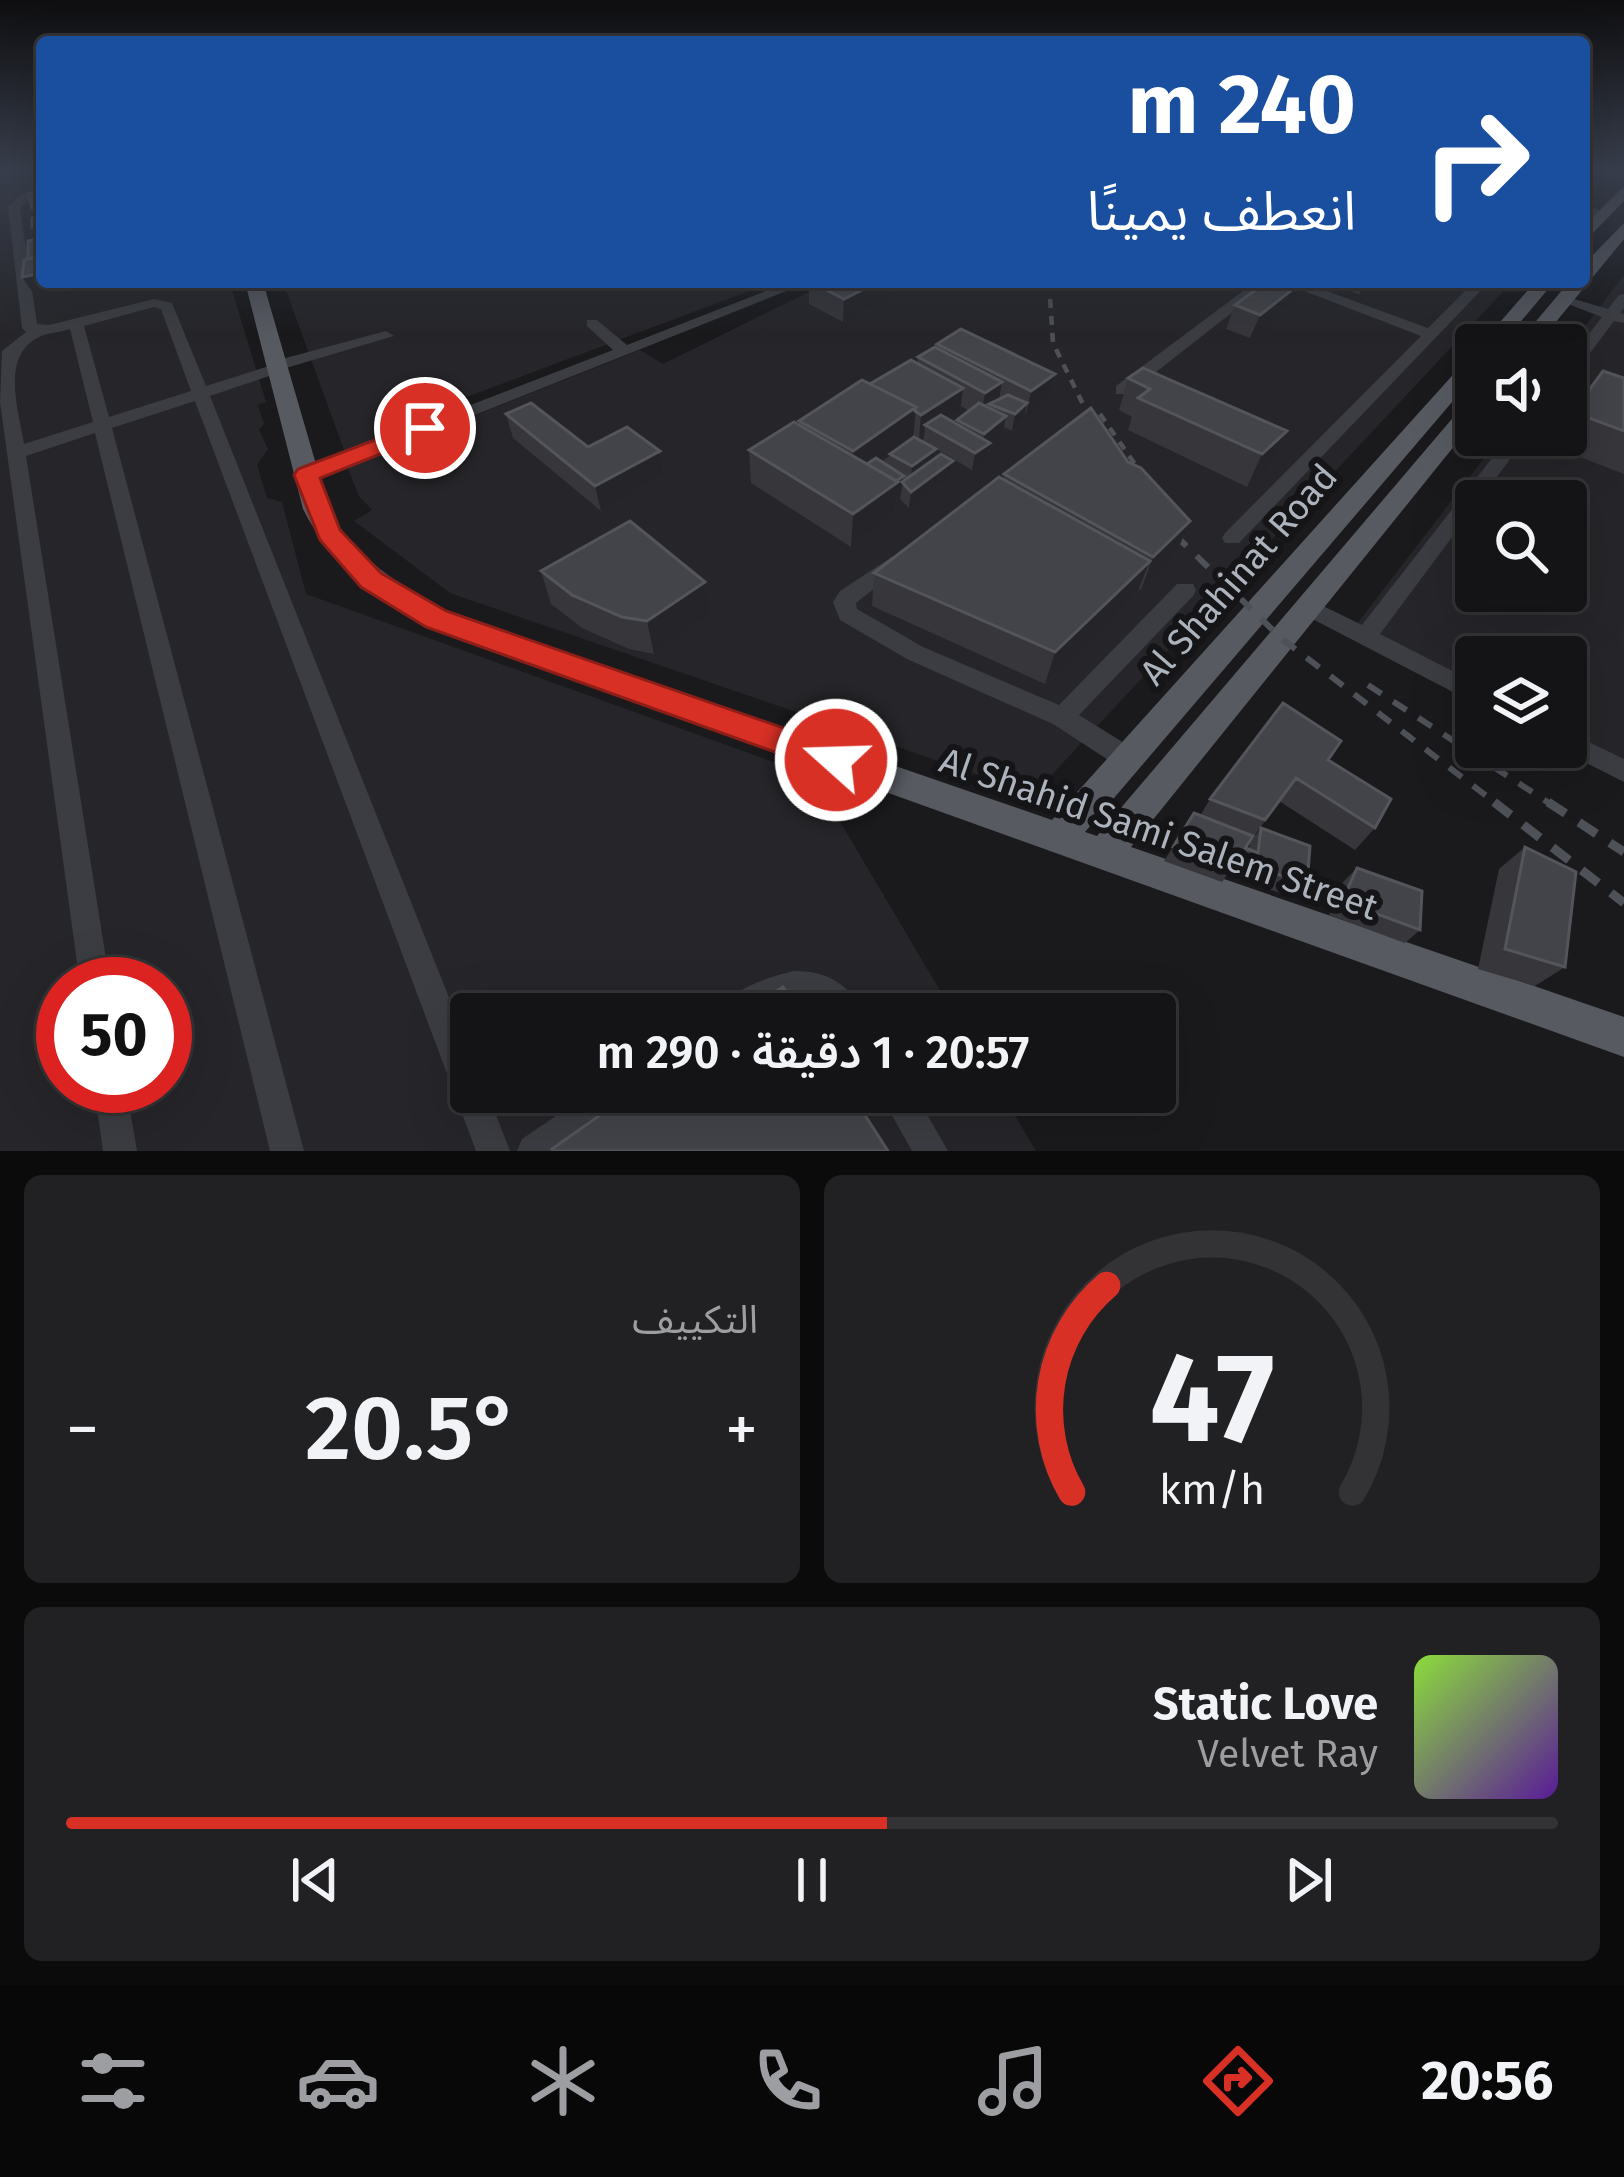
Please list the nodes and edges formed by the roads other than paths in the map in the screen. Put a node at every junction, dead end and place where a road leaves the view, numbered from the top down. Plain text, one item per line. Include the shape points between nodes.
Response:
1 (16, 225) edge
2 (1620, 233) edge
3 (1590, 234) edge
4 (1591, 257) edge
5 (256, 288) edge
6 (786, 288) edge
7 (1256, 288) edge
8 (1304, 288) edge
9 (1476, 288) edge
10 (1540, 288) edge
11 (1574, 288) edge
12 (1624, 298) edge
13 (1564, 300) junction
14 (1617, 317) edge
15 (76, 323) junction
16 (592, 323) dead end
17 (1508, 324) edge
18 (1544, 324) edge
19 (37, 331) junction
20 (1431, 334) junction
21 (386, 336) dead end
22 (622, 350) junction
23 (1587, 351) edge
24 (277, 366) junction
25 (1122, 390) dead end
26 (198, 391) junction
27 (1455, 393) edge
28 (102, 424) junction
29 (1455, 430) edge
30 (16, 453) junction
31 (1504, 456) edge
32 (307, 475) junction
33 (1232, 538) dead end
34 (918, 544) edge
35 (1186, 590) dead end
36 (1307, 606) junction
37 (1365, 637) junction
38 (1455, 683) edge
39 (1062, 716) junction
40 (1587, 752) edge
41 (1128, 759) junction
42 (1624, 771) edge
43 (1058, 838) junction
44 (1103, 855) junction
45 (91, 957) edge
46 (765, 993) edge
47 (827, 993) edge
48 (1624, 1037) edge
49 (114, 1113) edge
50 (589, 1113) edge
51 (908, 1113) edge
52 (120, 1151) edge
53 (287, 1151) edge
54 (494, 1151) edge
55 (534, 1151) edge
56 (931, 1151) edge

1 - 19 street via 30,328
2 - 3 main road
2 - 4 main road
5 - 24 main road, Al Shahid Sami Salem Street
6 - 22 street
7 - 25 street
8 - 20 street
9 - 20 street
10 - 17 main road
11 - 13 main road
12 - 14 street
13 - 14 street
13 - 18 main road
14 - 23 street
15 - 19 street
15 - 26 street via 167,306
15 - 28 street
16 - 22 street
19 - 30 street via 3,362
20 - 33 street
21 - 24 street
22 - 32 street
24 - 26 street
24 - 32 main road, Al Shahid Sami Salem Street
26 - 28 street
26 - 54 street
27 - 41 main road, Al Shahinat Road
28 - 30 street
28 - 53 street
29 - 36 main road, Al Shahinat Road
30 - 45 street
31 - 37 street
32 - 43 main road, Al Shahid Sami Salem Street via 316,509 347,557 436,619
34 - 39 street via 848,597 848,614 915,653
35 - 39 street
36 - 37 street
36 - 44 main road, Al Shahinat Road
37 - 38 street
39 - 41 street
40 - 42 street
41 - 43 main road, Al Shahinat Road
43 - 44 main road, Al Shahid Sami Salem Street
44 - 48 main road, Al Shahid Sami Salem Street
46 - 47 street via 806,985
49 - 52 street
50 - 55 street
51 - 56 street

